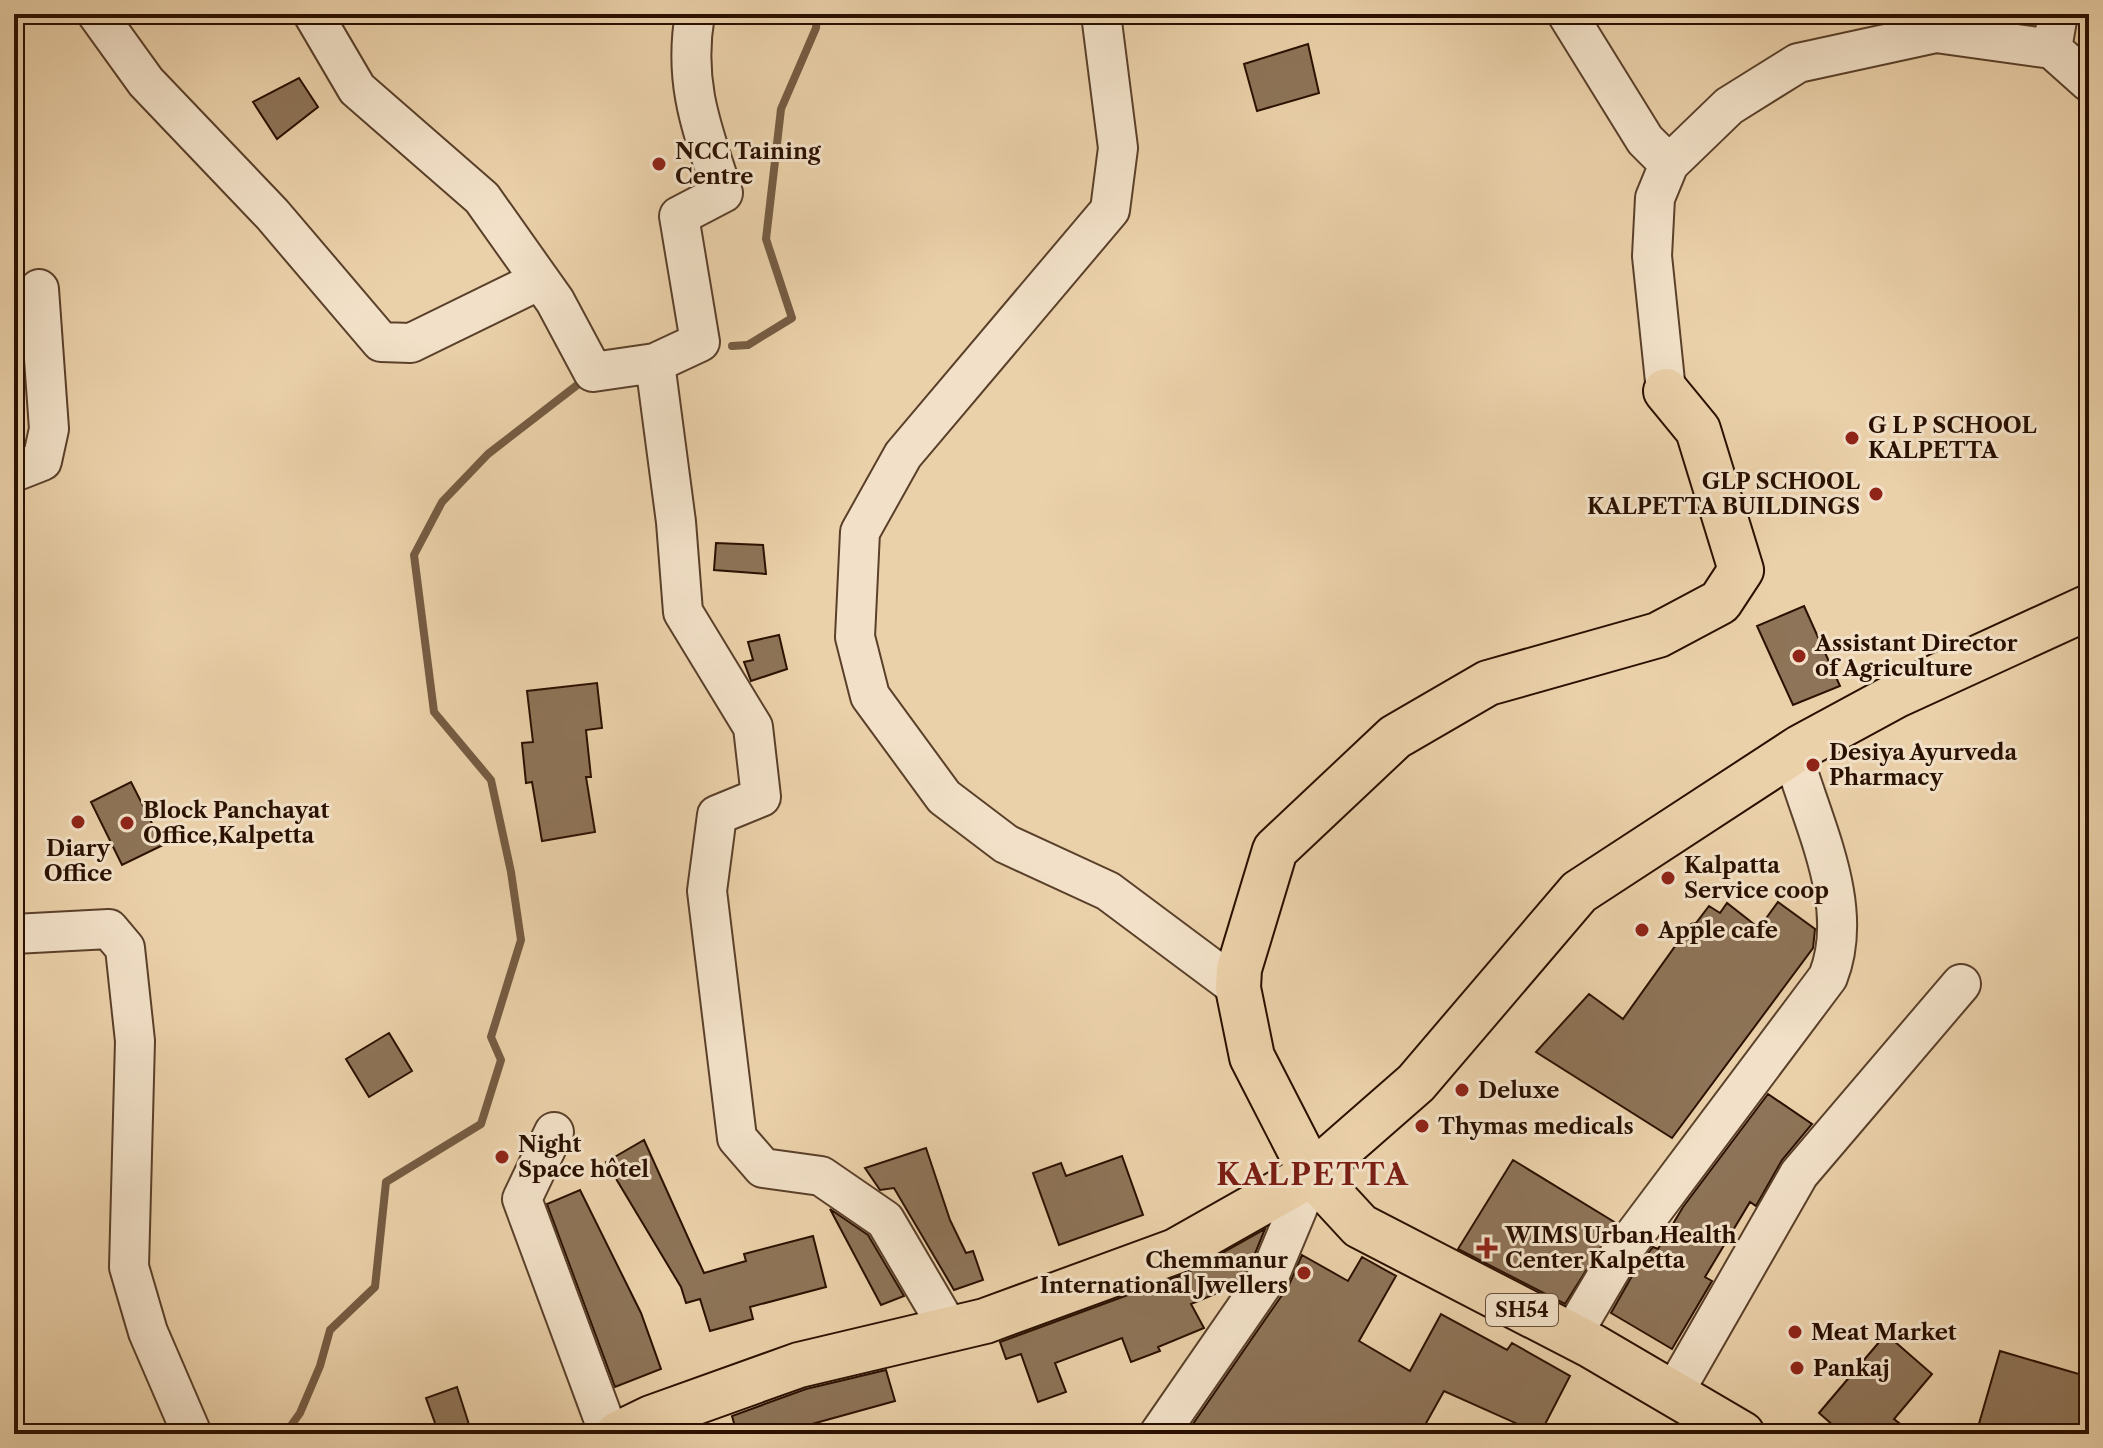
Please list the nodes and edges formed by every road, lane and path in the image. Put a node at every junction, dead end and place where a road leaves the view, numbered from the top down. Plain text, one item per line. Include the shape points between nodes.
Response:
1 (97, 14) edge
2 (313, 14) edge
3 (695, 14) edge
4 (1101, 14) edge
5 (1567, 14) edge
6 (2055, 32) edge
7 (2089, 82) edge
8 (1669, 164) junction
9 (540, 280) junction
10 (39, 289) dead end
11 (655, 363) junction
12 (1666, 391) joint
13 (14, 472) edge
14 (2089, 607) edge
15 (1790, 755) junction
16 (14, 934) edge
17 (1961, 984) dead end
18 (1238, 988) junction
19 (554, 1132) dead end
20 (1312, 1174) junction
21 (949, 1329) junction
22 (1572, 1335) junction
23 (1673, 1394) junction
24 (192, 1434) edge
25 (609, 1434) edge
26 (618, 1434) edge
27 (1159, 1434) edge
28 (1742, 1434) edge

1 - 9 street via 146,82 272,214 381,342 411,343
2 - 9 street via 357,89 482,198
3 - 11 street via 688,51 695,109 723,193 679,216 700,342
4 - 18 street via 1118,148 1110,210 903,455 860,532 855,637 870,696 944,797 1006,844 1108,891
5 - 8 street via 1645,140
6 - 7 street
6 - 8 street via 1936,33 1798,63 1729,106
8 - 12 street via 1655,198 1652,256
9 - 11 street via 593,372
10 - 13 street via 49,429 42,461
11 - 21 street via 683,612 753,727 761,797 717,815 707,891 737,1138 763,1168 821,1176 885,1220
12 - 18 main road via 1698,430 1741,570 1720,602 1658,635 1488,683 1395,737 1275,850
14 - 15 main road via 1897,695
15 - 20 main road via 1579,892 1416,1083
15 - 22 street via 1836,894 1835,958 1828,977 1618,1257
16 - 24 street via 109,929 125,948 135,1041 129,1267 148,1332
17 - 23 street via 1799,1174
18 - 20 main road via 1252,1057
19 - 25 street via 522,1199
20 - 21 main road via 1176,1251 985,1321
20 - 22 main road, SH54 via 1360,1226
20 - 27 street via 1271,1272
21 - 26 main road via 799,1365
22 - 23 main road, SH54
23 - 28 main road, SH54

